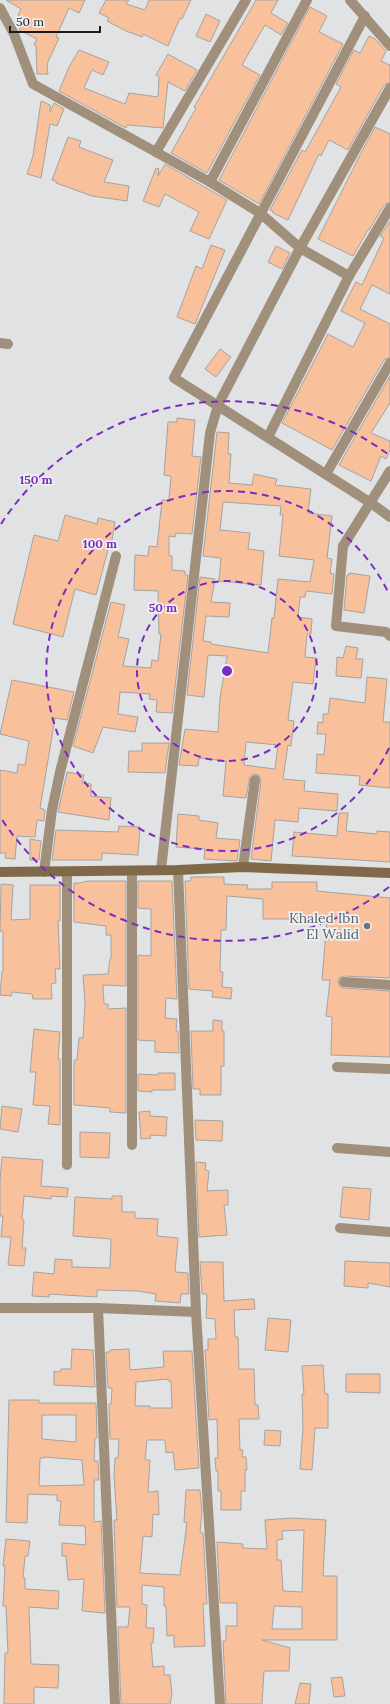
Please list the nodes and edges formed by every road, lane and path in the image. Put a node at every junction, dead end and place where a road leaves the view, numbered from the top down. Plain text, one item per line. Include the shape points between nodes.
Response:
1 (246, 0) edge
2 (307, 0) edge
3 (350, 0) edge
4 (0, 8) edge
5 (365, 16) junction
6 (390, 46) edge
7 (390, 88) edge
8 (156, 152) junction
9 (210, 182) junction
10 (390, 208) edge
11 (260, 213) junction
12 (300, 248) junction
13 (349, 276) junction
14 (390, 363) edge
15 (218, 405) junction
16 (268, 438) junction
17 (390, 471) edge
18 (326, 474) junction
19 (372, 503) junction
20 (390, 517) edge
21 (116, 556) dead end
22 (390, 636) edge
23 (255, 780) dead end
24 (243, 867) junction
25 (161, 870) junction
26 (178, 870) junction
27 (132, 871) junction
28 (0, 872) edge
29 (44, 872) junction
30 (67, 872) junction
31 (390, 873) edge
32 (344, 982) dead end
33 (390, 985) edge
34 (337, 1066) dead end
35 (390, 1068) edge
36 (132, 1146) dead end
37 (337, 1148) dead end
38 (390, 1152) edge
39 (67, 1165) dead end
40 (340, 1228) dead end
41 (390, 1232) edge
42 (0, 1308) edge
43 (98, 1308) junction
44 (196, 1312) junction
45 (115, 1704) edge
46 (220, 1704) edge

1 - 8 street
2 - 9 street
3 - 5 street
4 - 8 street via 14,34 33,84
5 - 6 street
5 - 11 street
7 - 12 street
8 - 9 street
9 - 11 street
10 - 13 street
11 - 12 street
11 - 15 street via 174,378
12 - 13 street
12 - 15 street
13 - 16 street
14 - 18 street
15 - 16 street
15 - 25 street via 210,433
16 - 18 street
17 - 19 street
18 - 19 street
19 - 20 street
19 - 22 street via 343,546 336,626 386,632
21 - 29 street via 60,772
23 - 24 street
24 - 26 street
24 - 31 street
25 - 26 street
25 - 27 street
26 - 44 street
27 - 30 street
27 - 36 street
28 - 29 street
29 - 30 street
30 - 39 street
32 - 33 street
34 - 35 street
37 - 38 street
40 - 41 street
42 - 43 street
43 - 44 street
43 - 45 street
44 - 46 street

